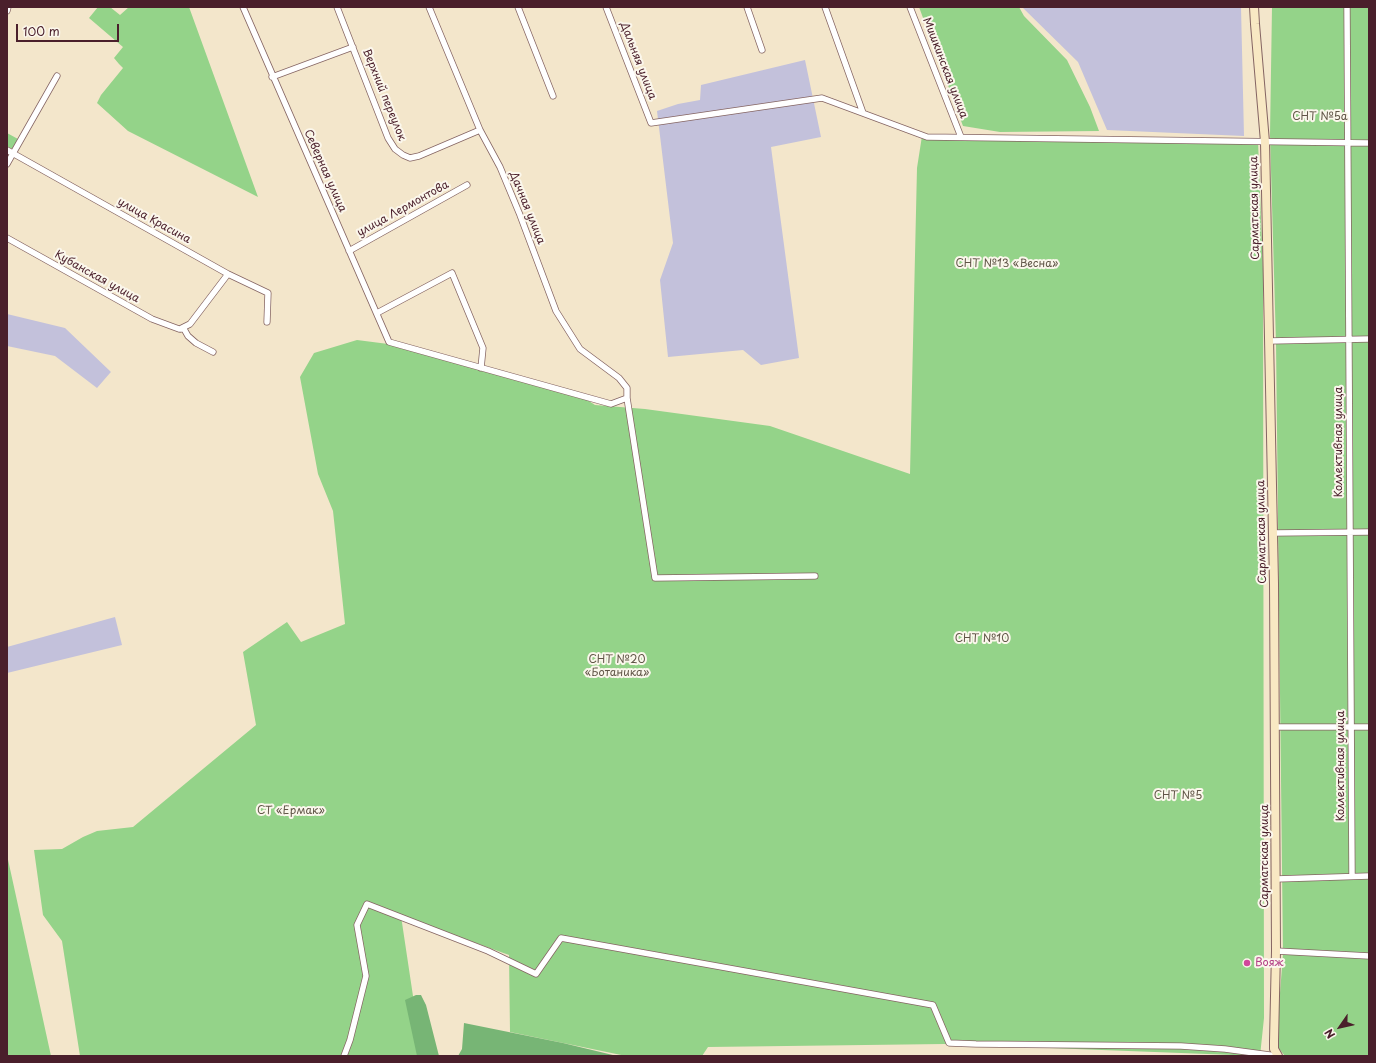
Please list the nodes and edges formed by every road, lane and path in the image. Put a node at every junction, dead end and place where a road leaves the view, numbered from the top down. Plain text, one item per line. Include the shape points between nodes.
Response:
1 (8, 7) edge
2 (242, 7) edge
3 (337, 7) edge
4 (429, 7) edge
5 (518, 7) edge
6 (606, 7) edge
7 (747, 7) edge
8 (825, 7) edge
9 (910, 7) edge
10 (1254, 7) edge
11 (1347, 7) edge
12 (7, 11) edge
13 (353, 47) junction
14 (762, 50) dead end
15 (57, 76) dead end
16 (272, 76) junction
17 (553, 96) dead end
18 (863, 113) junction
19 (480, 130) junction
20 (961, 137) junction
21 (1264, 142) junction
22 (1347, 143) junction
23 (1369, 143) edge
24 (7, 150) edge
25 (13, 153) junction
26 (7, 164) edge
27 (467, 185) dead end
28 (7, 238) edge
29 (350, 251) junction
30 (228, 274) junction
31 (376, 313) junction
32 (267, 322) dead end
33 (179, 329) junction
34 (1369, 339) edge
35 (1348, 340) junction
36 (1269, 341) junction
37 (213, 352) dead end
38 (481, 368) junction
39 (627, 398) junction
40 (1350, 532) junction
41 (1369, 532) edge
42 (1273, 533) junction
43 (815, 576) dead end
44 (1275, 727) junction
45 (1351, 727) junction
46 (1369, 727) edge
47 (1352, 876) junction
48 (1369, 876) edge
49 (1276, 879) junction
50 (1276, 951) junction
51 (1369, 956) edge
52 (344, 1056) edge
53 (1278, 1056) edge

1 - 12 street
2 - 16 street, Северная улица
3 - 13 street, Верхний переулок
4 - 19 street, Дачная улица
5 - 17 street
6 - 18 street, Дальняя улица via 651,123 822,98
7 - 14 street
8 - 18 street
9 - 20 street, Мишкинская улица
10 - 21 main road, Сарматская улица
11 - 22 street, Коллективная улица
13 - 16 street
13 - 19 street, Верхний переулок via 388,138 395,149 403,155 410,158 419,156
15 - 25 street
16 - 29 street, Северная улица
18 - 20 street via 927,137
19 - 39 street, Дачная улица via 502,174 556,311 580,349 619,378 627,388
20 - 21 street
21 - 22 street
21 - 36 main road, Сарматская улица
22 - 23 street
22 - 35 street, Коллективная улица
24 - 25 street, улица Красина
25 - 26 street
25 - 30 street, улица Красина
27 - 29 street, улица Лермонтова
28 - 33 street, Кубанская улица via 152,319
29 - 31 street, Северная улица
30 - 32 street, улица Красина via 268,293
30 - 33 street via 190,324
31 - 38 street, Северная улица via 389,342
31 - 38 street via 452,273 483,348
33 - 37 street, Кубанская улица via 184,329 196,343
34 - 35 street
35 - 36 street
35 - 40 street, Коллективная улица
36 - 42 main road, Сарматская улица
38 - 39 street via 611,404
39 - 43 street, Дачная улица via 655,578
40 - 41 street
40 - 42 street
40 - 45 street, Коллективная улица
42 - 44 main road, Сарматская улица
44 - 45 street
44 - 49 main road, Сарматская улица
45 - 46 street
45 - 47 street, Коллективная улица
47 - 48 street
47 - 49 street
49 - 50 main road, Сарматская улица
50 - 51 street
50 - 53 main road, Сарматская улица via 1274,1049
52 - 53 street via 366,976 357,925 367,904 488,951 536,974 561,938 933,1005 949,1043 1181,1046

